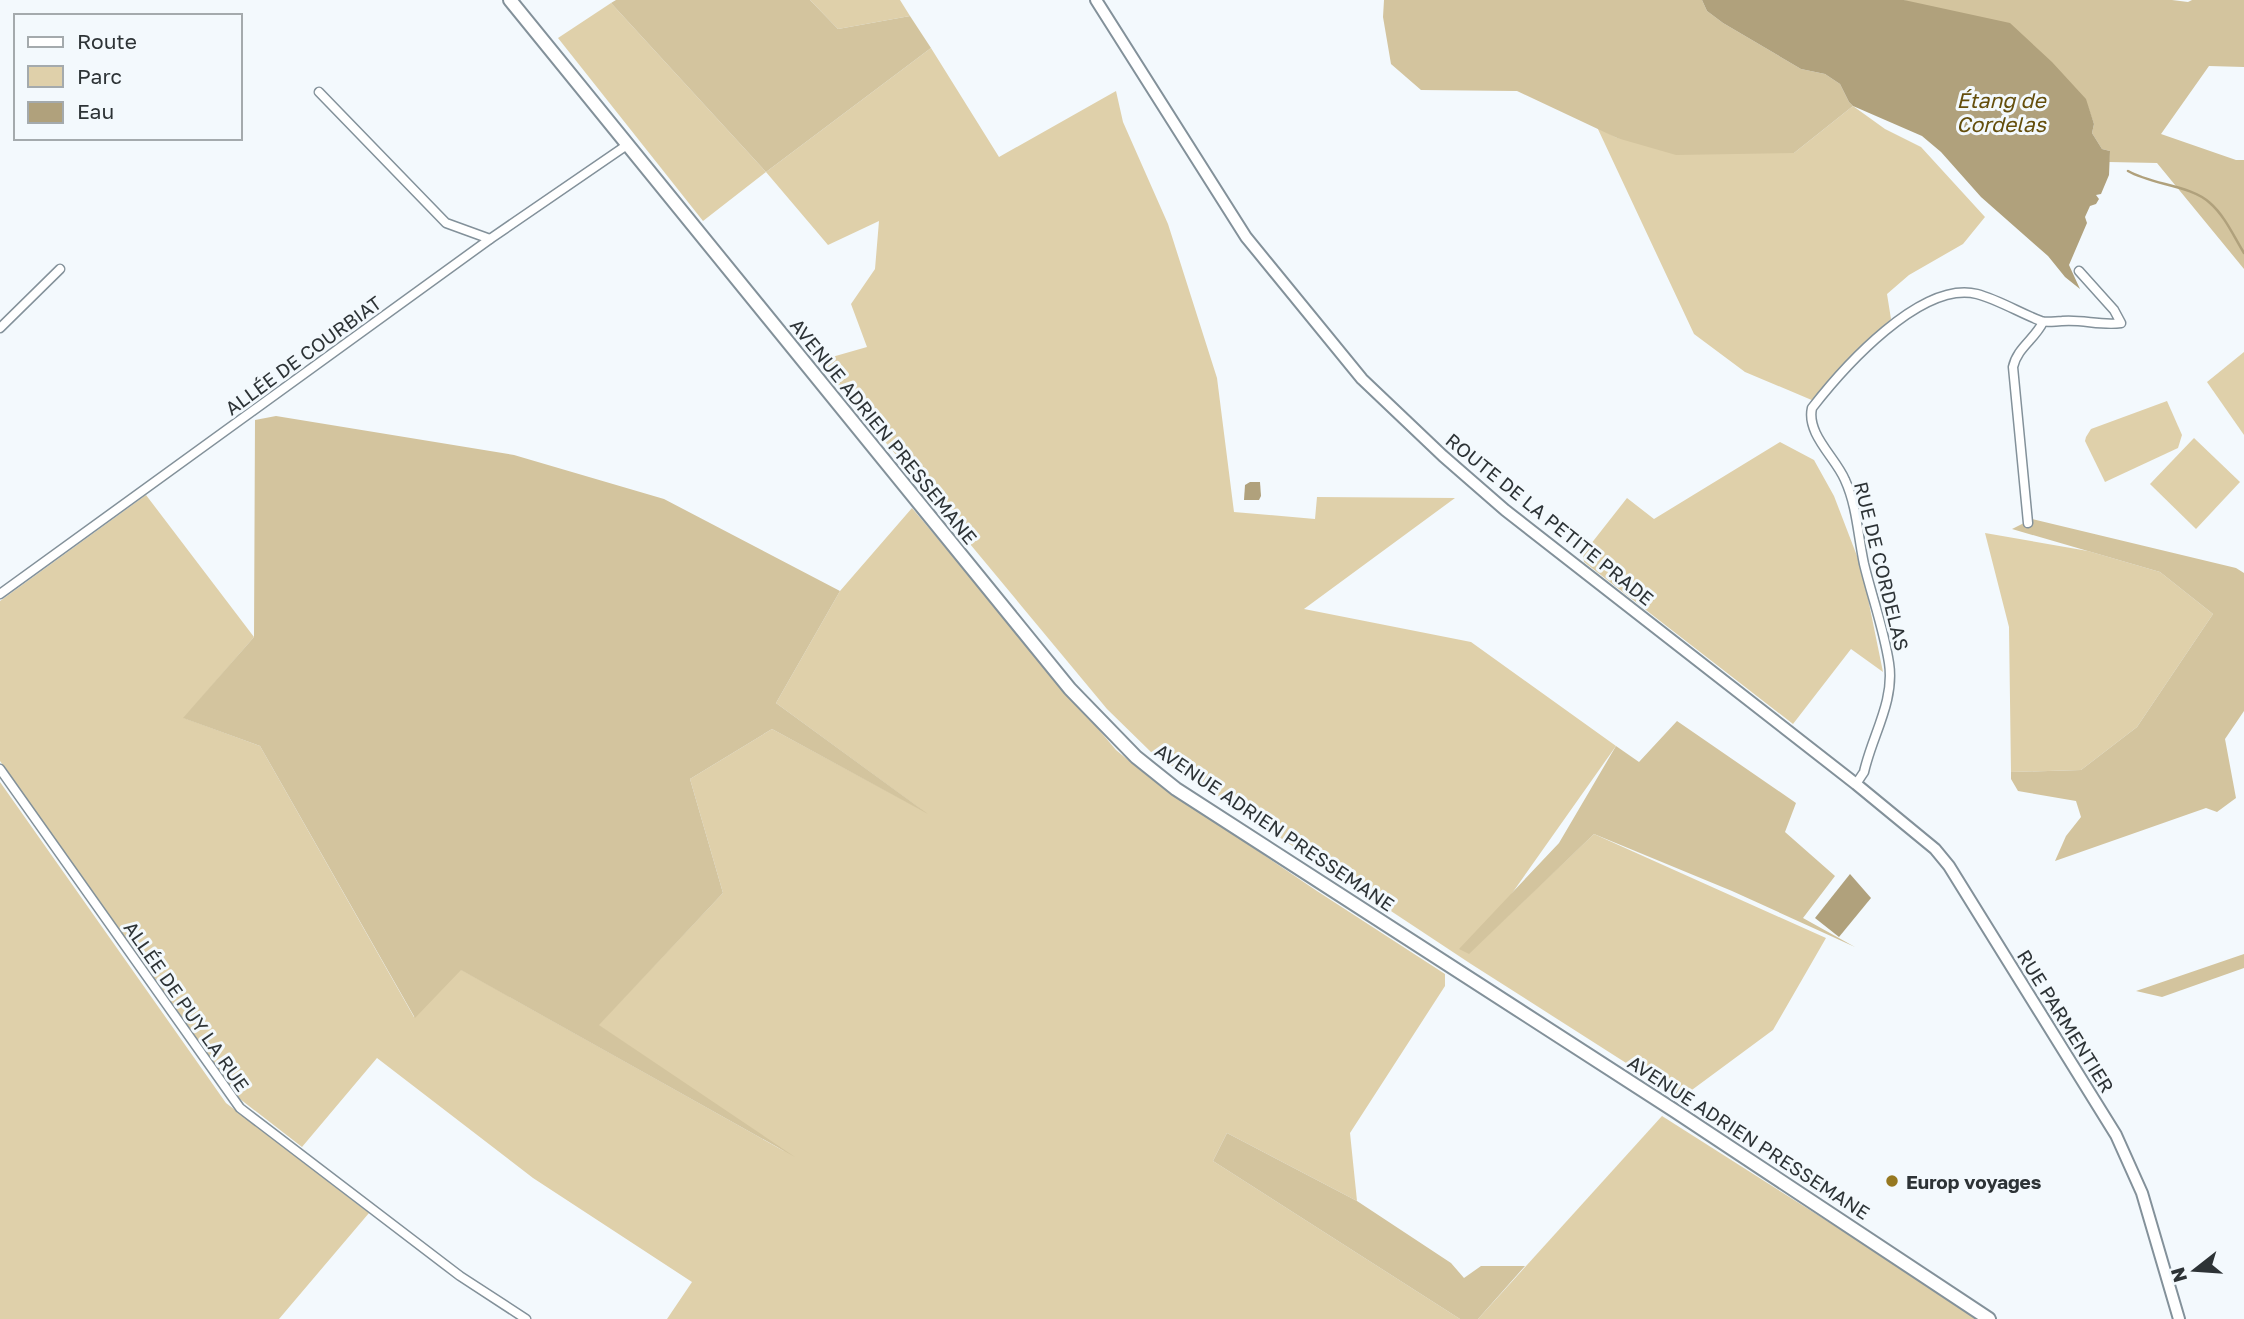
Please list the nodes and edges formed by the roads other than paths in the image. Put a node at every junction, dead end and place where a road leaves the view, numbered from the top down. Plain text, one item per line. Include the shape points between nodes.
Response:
1 (510, 0) edge
2 (1096, 0) edge
3 (319, 92) dead end
4 (627, 145) junction
5 (490, 239) junction
6 (60, 270) dead end
7 (2079, 271) dead end
8 (2043, 322) junction
9 (0, 328) edge
10 (2028, 523) dead end
11 (0, 594) edge
12 (0, 768) edge
13 (1856, 784) junction
14 (526, 1319) edge
15 (1989, 1319) edge
16 (2179, 1319) edge

1 - 4 main road, AVENUE ADRIEN PRESSEMANE
2 - 13 street, ROUTE DE LA PETITE PRADE via 1246,237 1362,379 1506,510
3 - 5 street via 446,223
4 - 5 street, ALLÉE DE COURBIAT
4 - 15 main road, AVENUE ADRIEN PRESSEMANE via 1070,689 1136,757 1176,789
5 - 11 street, ALLÉE DE COURBIAT
6 - 9 street
7 - 8 street, RUE DE CORDELAS via 2121,323
8 - 10 street via 2013,367
8 - 13 street, RUE DE CORDELAS via 1978,294 1958,292 1935,299 1903,316 1874,341 1812,408 1814,429 1845,478 1853,500 1889,664 1890,691
12 - 14 street, ALLÉE DE PUY LA RUE via 240,1108 460,1276
13 - 16 street, RUE PARMENTIER via 1949,866 2116,1135 2142,1193

